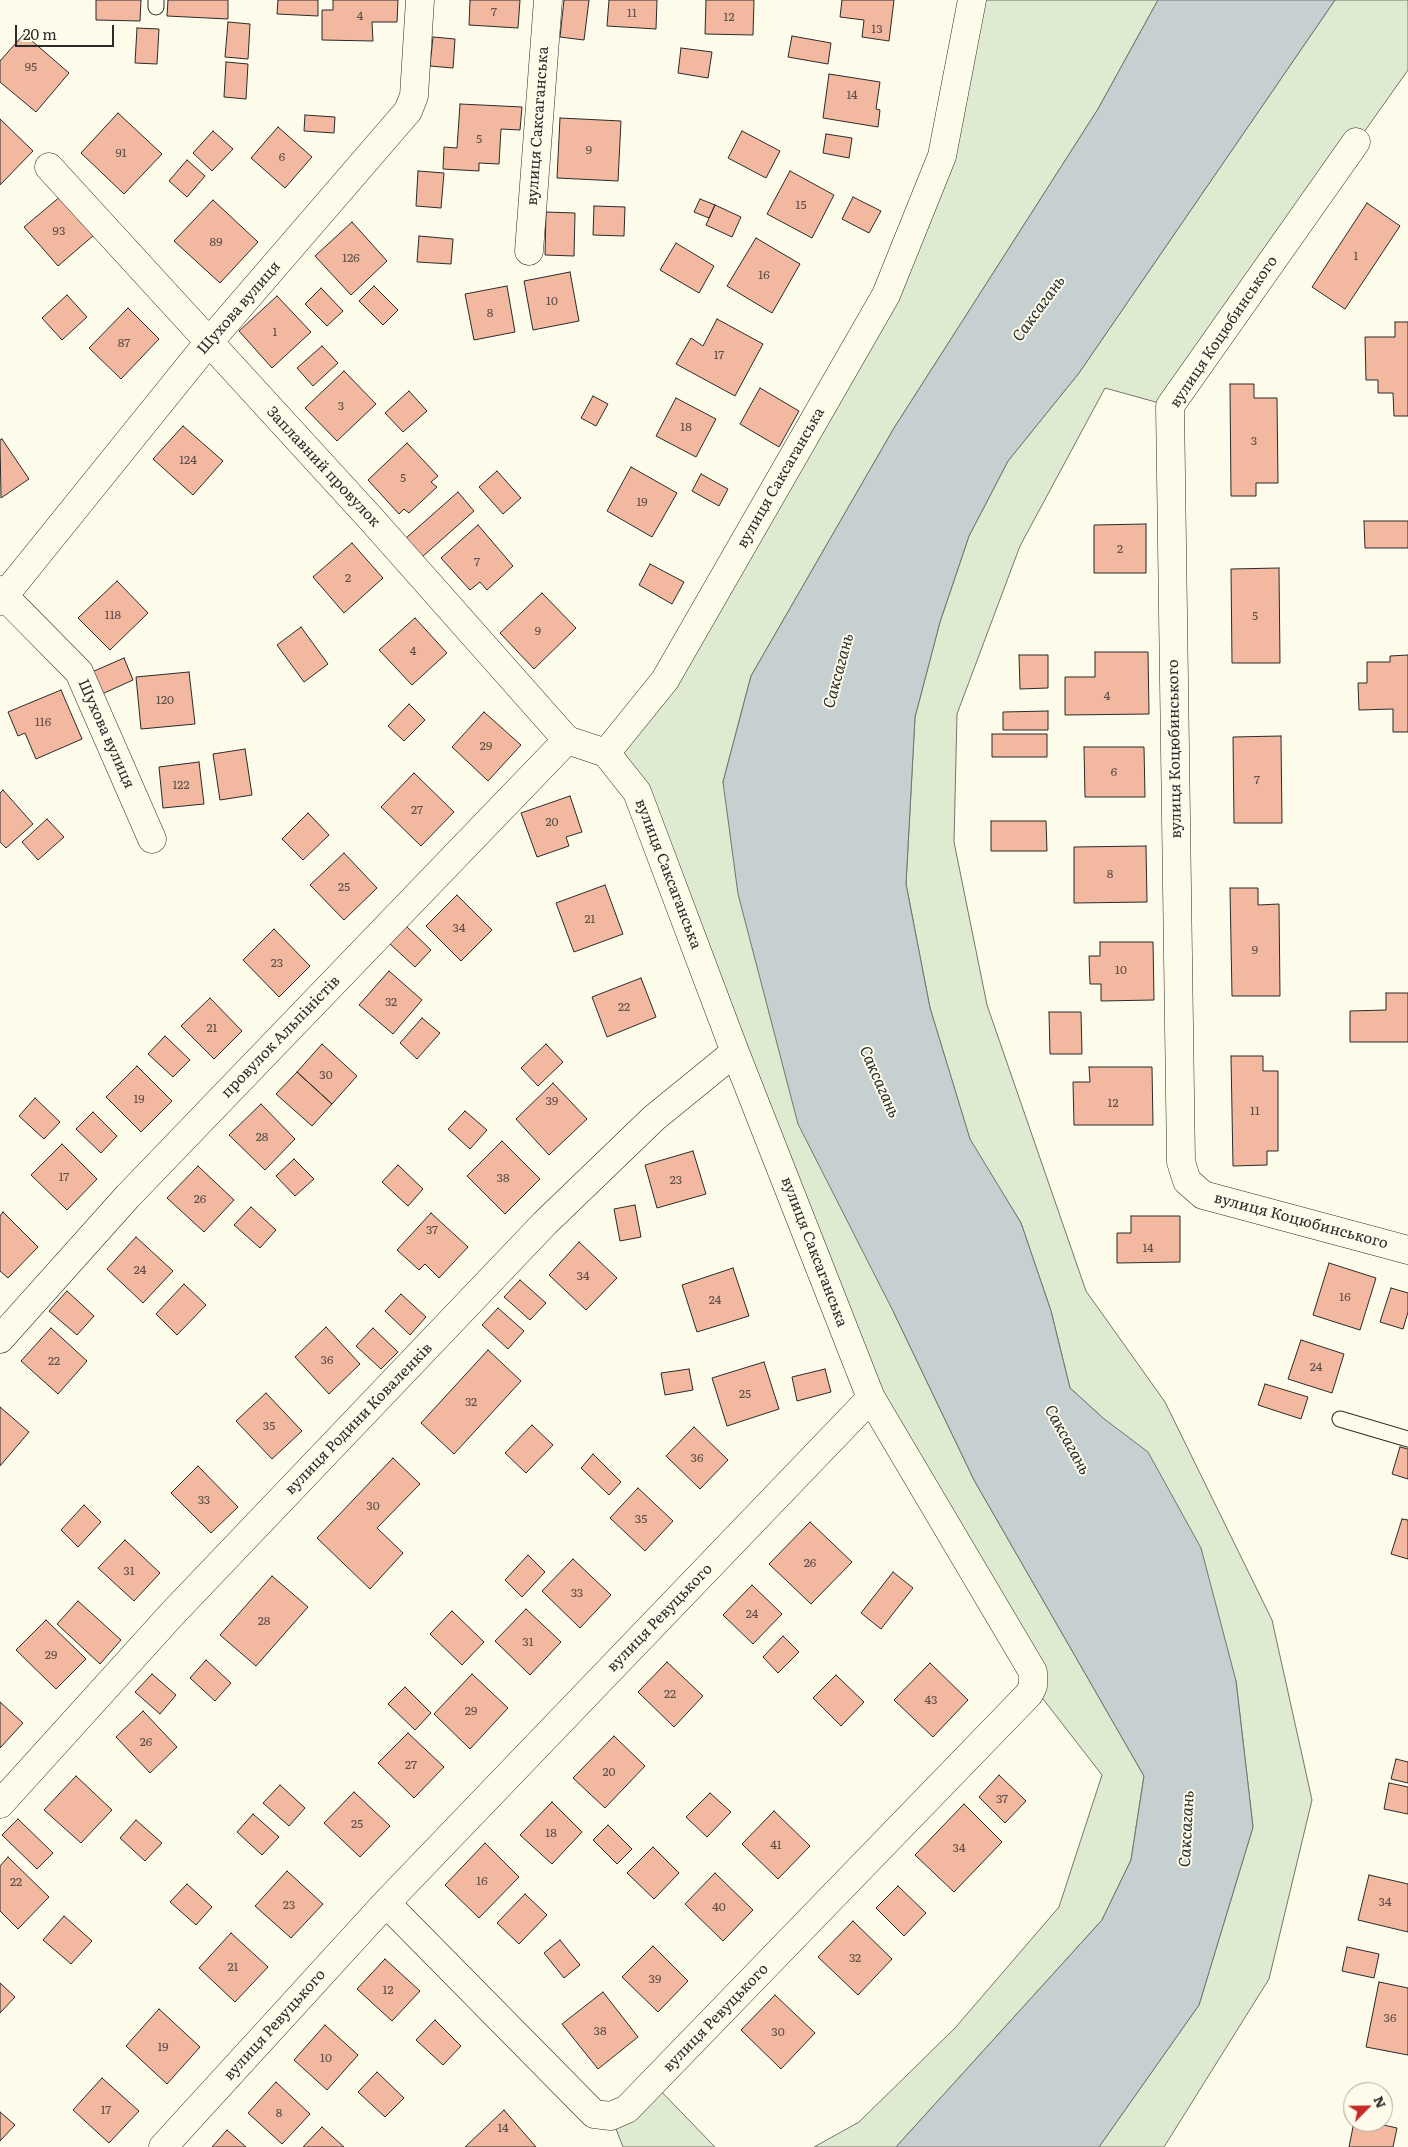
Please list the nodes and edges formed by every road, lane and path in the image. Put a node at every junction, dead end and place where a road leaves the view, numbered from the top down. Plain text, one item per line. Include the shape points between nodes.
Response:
1 (420, 0) edge
2 (548, 0) edge
3 (972, 0) edge
4 (1356, 142) dead end
5 (49, 167) dead end
6 (529, 251) dead end
7 (208, 342) junction
8 (1, 596) edge
9 (567, 740) junction
10 (606, 753) junction
11 (152, 840) dead end
12 (735, 1052) junction
13 (1408, 1250) edge
14 (0, 1339) edge
15 (871, 1398) junction
16 (1340, 1419) dead end
17 (1408, 1439) edge
18 (1033, 1686) joint
19 (0, 1804) edge
20 (386, 1903) junction
21 (163, 2147) edge

1 - 7 street, Шухова вулиця via 414,96 408,111
2 - 6 street, вулиця Саксаганська
3 - 10 street, вулиця Саксаганська via 942,156 886,295 665,680
4 - 13 street, вулиця Коцюбинського via 1170,406 1181,1162 1188,1181 1203,1195
5 - 7 street, Заплавний провулок
7 - 8 street, Шухова вулиця
7 - 9 street, Заплавний провулок via 374,521
8 - 11 street, Шухова вулиця via 79,672
9 - 10 street
9 - 14 street, провулок Альпіністів via 128,1196
10 - 12 street, вулиця Саксаганська via 637,792
12 - 15 street, вулиця Саксаганська
12 - 19 street, вулиця Родини Коваленків via 654,1118 545,1223 173,1613
15 - 18 street, вулиця Саксаганська via 1033,1672
15 - 20 street, вулиця Ревуцького
16 - 17 lane
18 - 20 street, вулиця Ревуцького via 1029,1694 634,2102 611,2116 594,2114
20 - 21 street, вулиця Ревуцького

